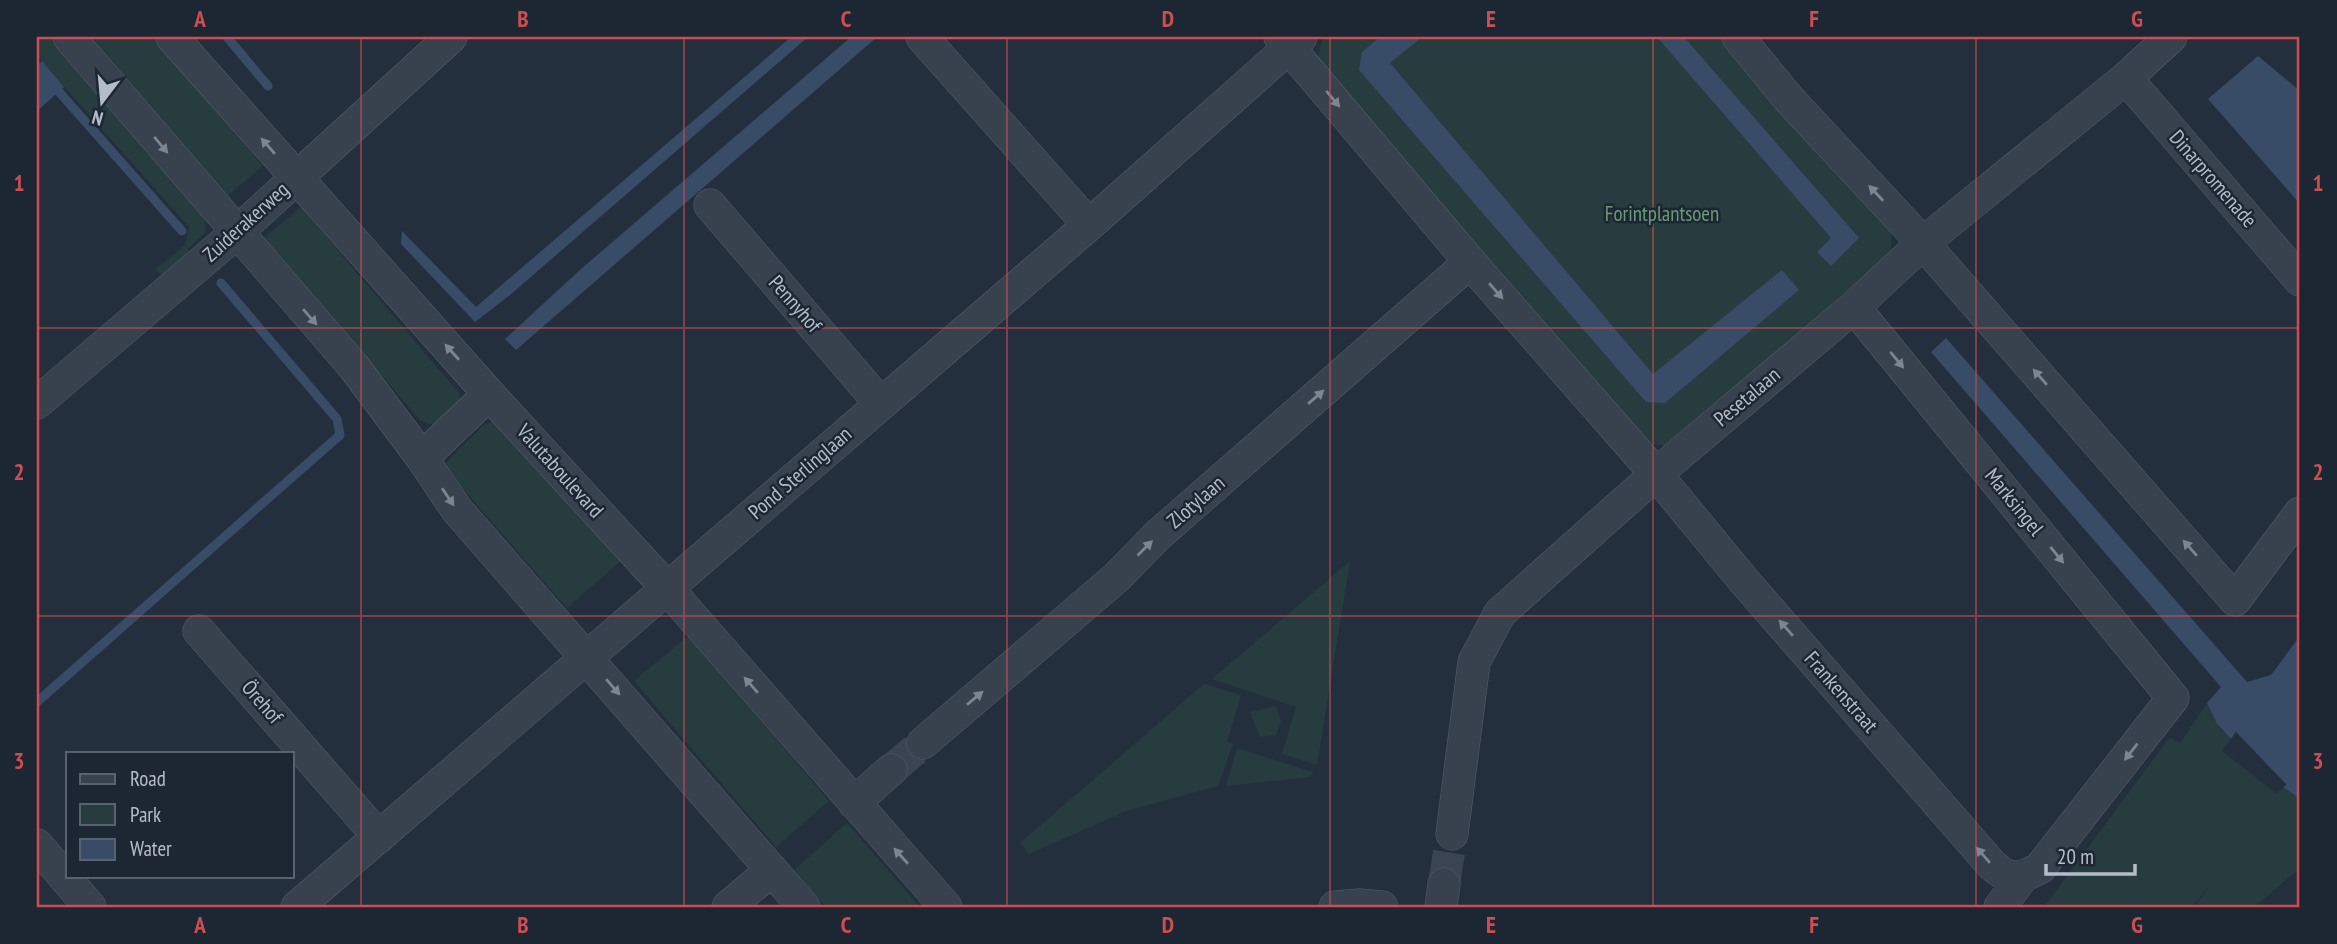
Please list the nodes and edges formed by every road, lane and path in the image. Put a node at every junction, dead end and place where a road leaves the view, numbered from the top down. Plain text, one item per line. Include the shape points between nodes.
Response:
1 (69, 37) edge
2 (172, 37) edge
3 (451, 37) edge
4 (922, 37) edge
5 (1738, 37) edge
6 (2171, 37) edge
7 (1290, 40) edge
8 (2126, 78) junction
9 (295, 177) junction
10 (710, 205) dead end
11 (1089, 225) junction
12 (236, 233) junction
13 (1923, 243) junction
14 (1470, 262) junction
15 (2300, 280) edge
16 (1854, 307) junction
17 (489, 394) junction
18 (37, 403) edge
19 (880, 403) junction
20 (422, 458) junction
21 (1656, 474) junction
22 (2300, 513) edge
23 (667, 588) junction
24 (199, 631) dead end
25 (587, 657) junction
26 (923, 743) tunnel mouth
27 (891, 770) tunnel mouth
28 (854, 803) junction
29 (1451, 834) tunnel mouth
30 (379, 837) junction
31 (37, 845) edge
32 (772, 870) junction
33 (2031, 872) junction
34 (90, 907) edge
35 (297, 907) edge
36 (728, 907) edge
37 (804, 907) edge
38 (946, 907) edge
39 (1335, 907) edge
40 (1382, 907) edge
41 (2000, 907) edge

1 -> 12 street
9 -> 2 street, Valutaboulevard
3 - 9 street, Zuiderakerweg
4 - 11 street
13 -> 5 street via 1788,99
6 - 8 street, Pesetalaan
7 - 11 street, Pond Sterlinglaan
7 -> 14 street
8 - 13 street, Pesetalaan
8 - 15 street, Dinarpromenade
9 - 12 street, Zuiderakerweg
17 -> 9 street, Valutaboulevard
10 - 19 street, Pennyhof
11 - 19 street, Pond Sterlinglaan
12 - 18 street, Zuiderakerweg
12 -> 20 street via 354,367
13 - 16 street, Pesetalaan
22 -> 13 street via 2235,600
14 -> 21 street
26 -> 14 street, Zlotylaan
16 - 21 street, Pesetalaan
16 -> 33 street, Marksingel via 2173,698
17 - 20 street
17 - 23 street, Valutaboulevard
19 - 23 street, Pond Sterlinglaan
20 -> 25 street via 457,510
21 - 29 street, Pesetalaan via 1500,613 1474,662
33 -> 21 street, Frankenstraat via 2004,876 1992,865
23 - 25 street, Pond Sterlinglaan
28 -> 23 street, Valutaboulevard
24 - 30 street, Örehof
25 - 30 street, Pond Sterlinglaan
25 -> 32 street
27 - 28 street
38 -> 28 street, Valutaboulevard
30 - 35 street, Pond Sterlinglaan
31 - 34 street
32 - 36 street
32 - 37 street
33 - 41 street
39 - 40 street

